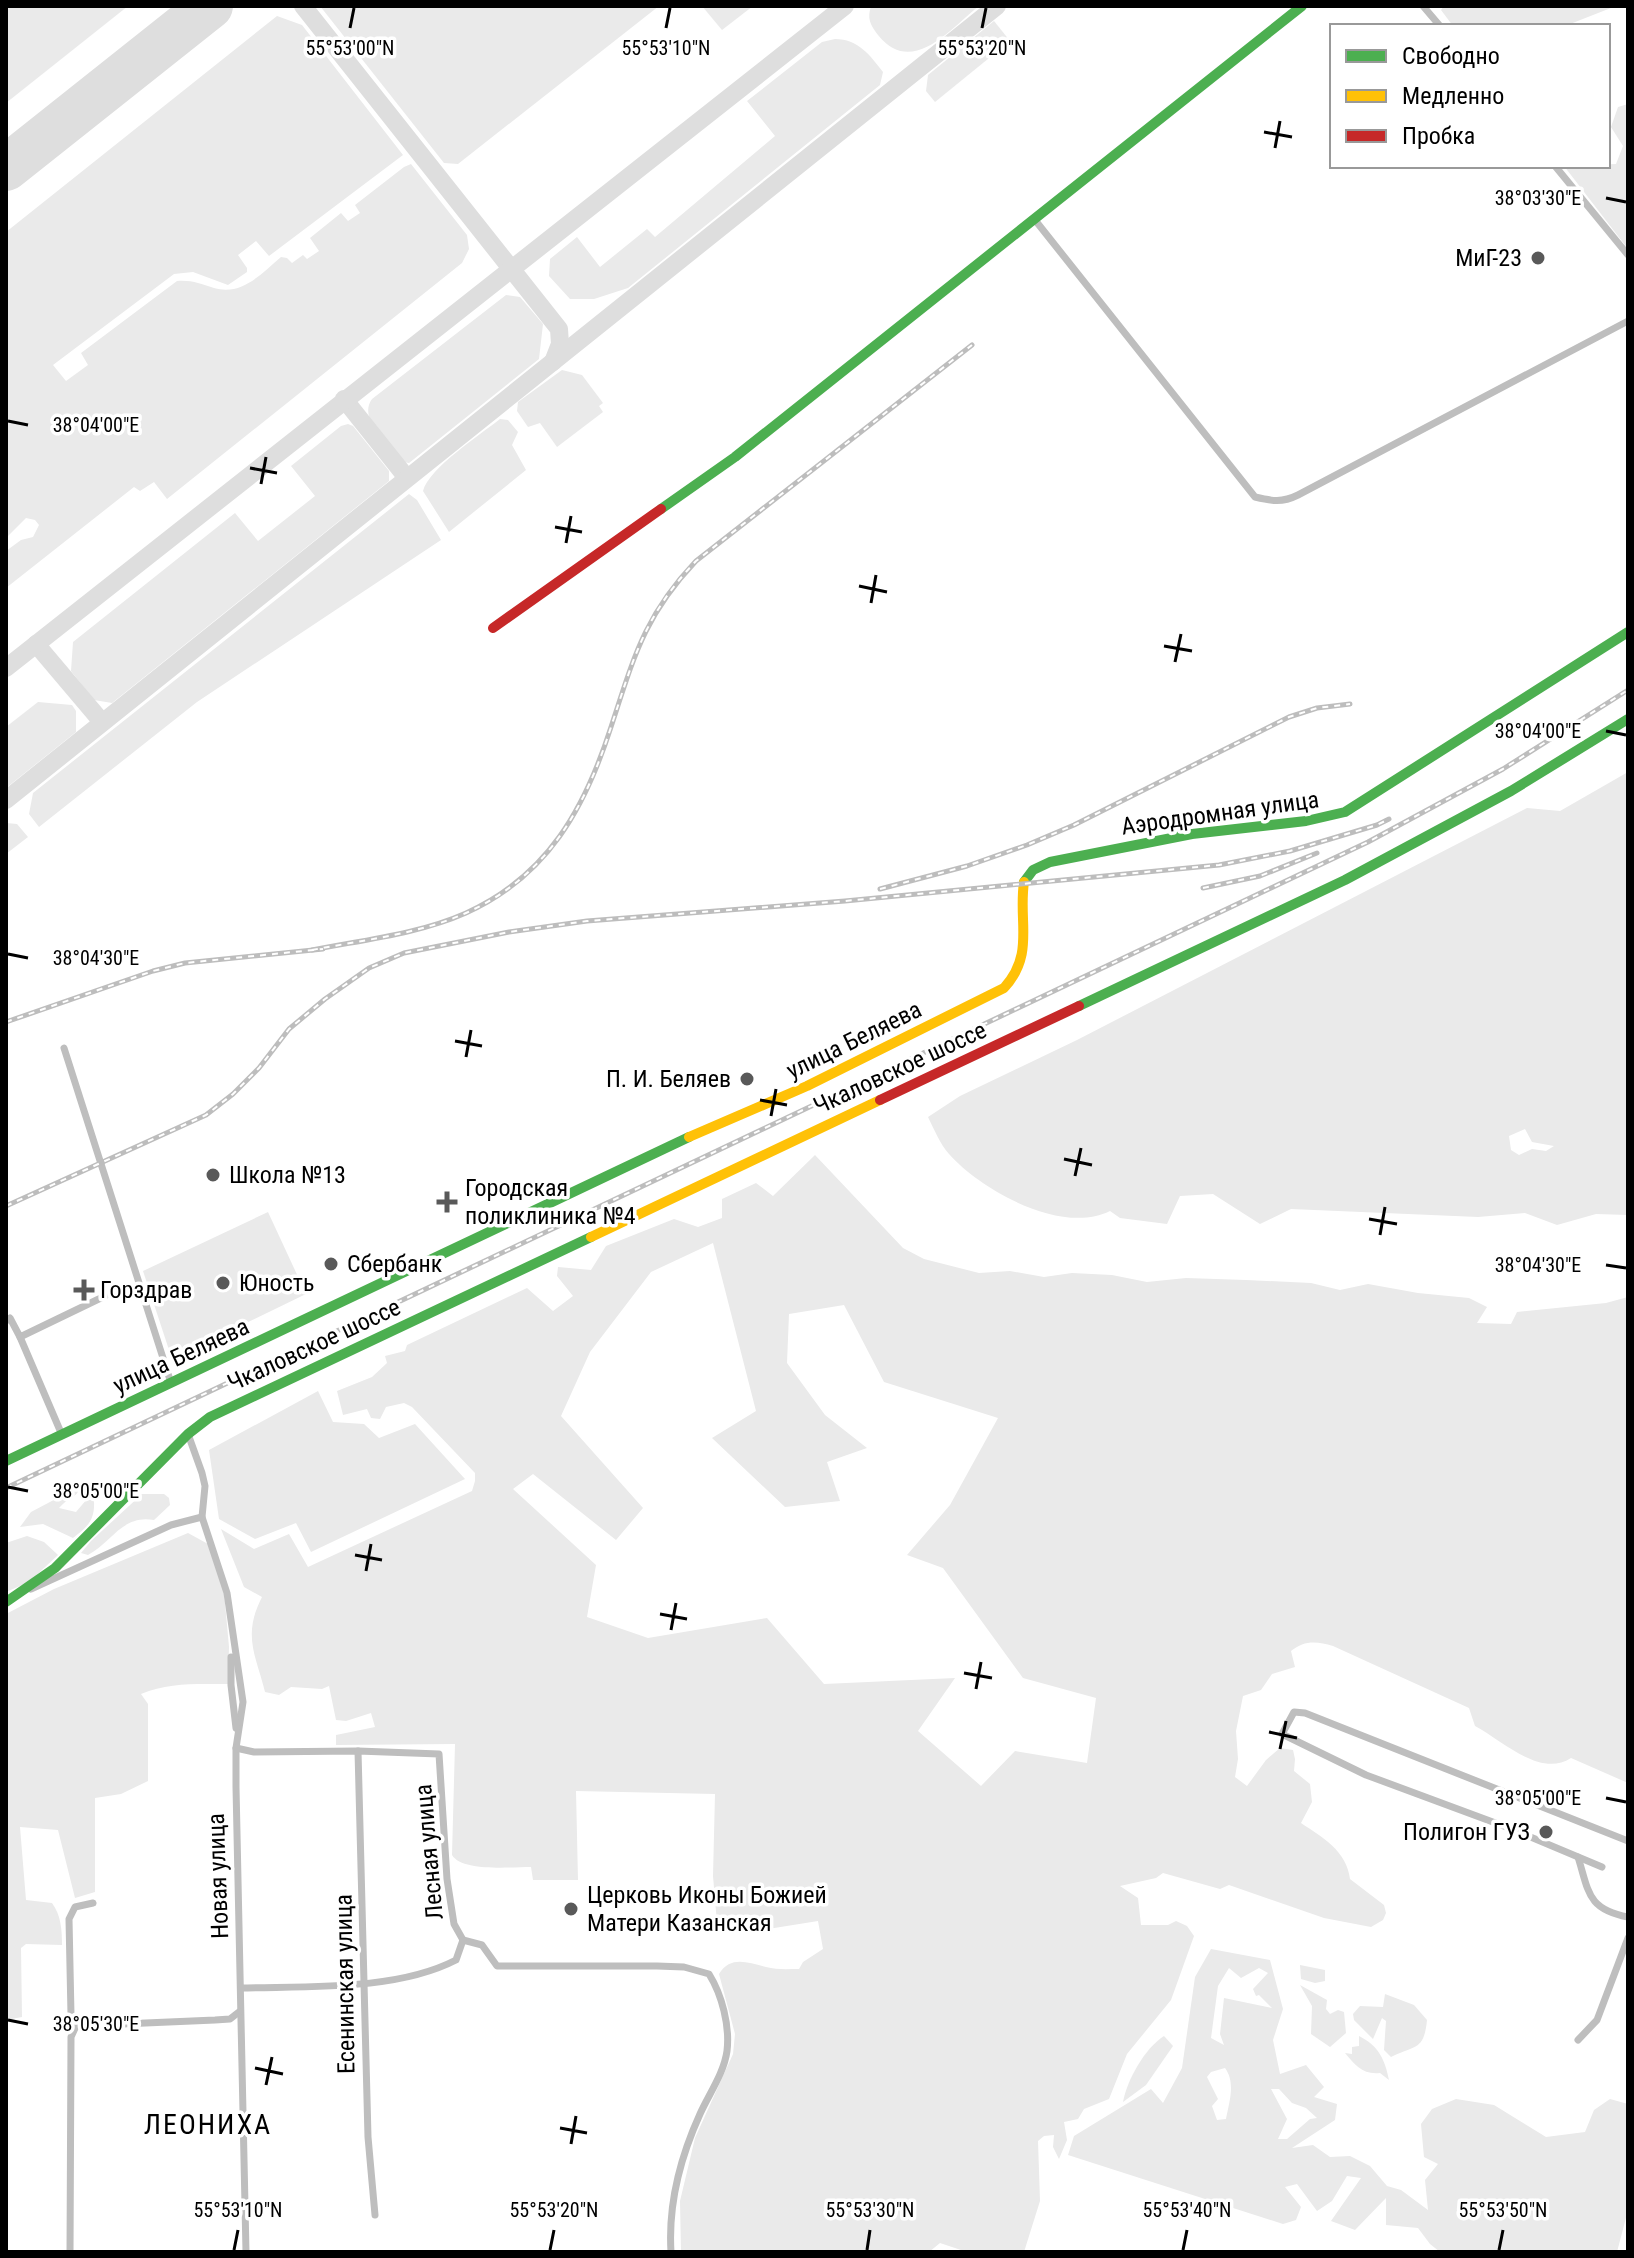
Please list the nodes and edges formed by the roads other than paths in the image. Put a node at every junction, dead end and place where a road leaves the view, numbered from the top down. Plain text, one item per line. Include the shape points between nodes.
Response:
1 (1302, 6) edge
2 (1423, 6) edge
3 (1438, 24) edge
4 (1557, 168) edge
5 (1035, 220) junction
6 (1628, 255) edge
7 (1628, 321) edge
8 (493, 628) dead end
9 (1628, 632) edge
10 (1628, 719) edge
11 (1018, 972) joint
12 (64, 1048) dead end
13 (105, 1296) dead end
14 (6, 1321) edge
15 (20, 1337) junction
16 (171, 1383) junction
17 (188, 1434) junction
18 (62, 1435) junction
19 (6, 1461) edge
20 (202, 1517) junction
21 (71, 1553) junction
22 (80, 1567) junction
23 (22, 1593) junction
24 (6, 1602) edge
25 (236, 1748) junction
26 (358, 1751) junction
27 (1628, 1841) edge
28 (1578, 1857) junction
29 (1602, 1867) dead end
30 (93, 1903) dead end
31 (1628, 1917) edge
32 (1628, 1938) edge
33 (463, 1940) junction
34 (365, 1984) junction
35 (241, 1988) junction
36 (239, 2012) junction
37 (76, 2026) junction
38 (1578, 2040) dead end
39 (375, 2215) dead end
40 (70, 2252) edge
41 (246, 2252) edge
42 (671, 2252) edge

1 - 5 street
2 - 3 street
4 - 6 street
5 - 7 street via 1255,497 1275,501 1298,495
5 - 8 street via 735,457
9 - 11 street, Аэродромная улица via 1345,812 1203,832 1050,862 1029,872
10 - 17 street, Чкаловское шоссе via 1500,797 1345,880 210,1417
11 - 16 street, улица Беляева via 1004,988 807,1086
12 - 16 street
13 - 15 street
14 - 15 street via 10,1318
15 - 18 street
16 - 18 street, улица Беляева
17 - 20 street, Новая улица via 205,1486
17 - 21 street, Чкаловское шоссе
18 - 19 street, улица Беляева
20 - 22 street via 171,1525
20 - 25 street, Новая улица via 227,1593 243,1702
21 - 22 street
21 - 23 street, Чкаловское шоссе
22 - 23 street
23 - 24 street, Чкаловское шоссе
25 - 26 street
25 - 35 street, Новая улица
26 - 33 street, Лесная улица via 435,1753 441,1758 447,1879 454,1924
26 - 34 street, Есенинская улица
27 - 28 street via 1305,1713 1294,1712 1282,1734 1366,1775
28 - 29 street
28 - 31 street via 1592,1902 1610,1914
30 - 37 street via 75,1907 69,1919 71,2015
32 - 38 street via 1597,2020
33 - 34 street via 456,1960 443,1967
33 - 42 street via 482,1945 497,1966 684,1967 709,1974 720,1992 727,2053 676,2182
34 - 35 street
34 - 39 street, Есенинская улица
35 - 36 street, Новая улица
36 - 37 street via 230,2019
36 - 41 street, Новая улица
37 - 40 street via 71,2037

